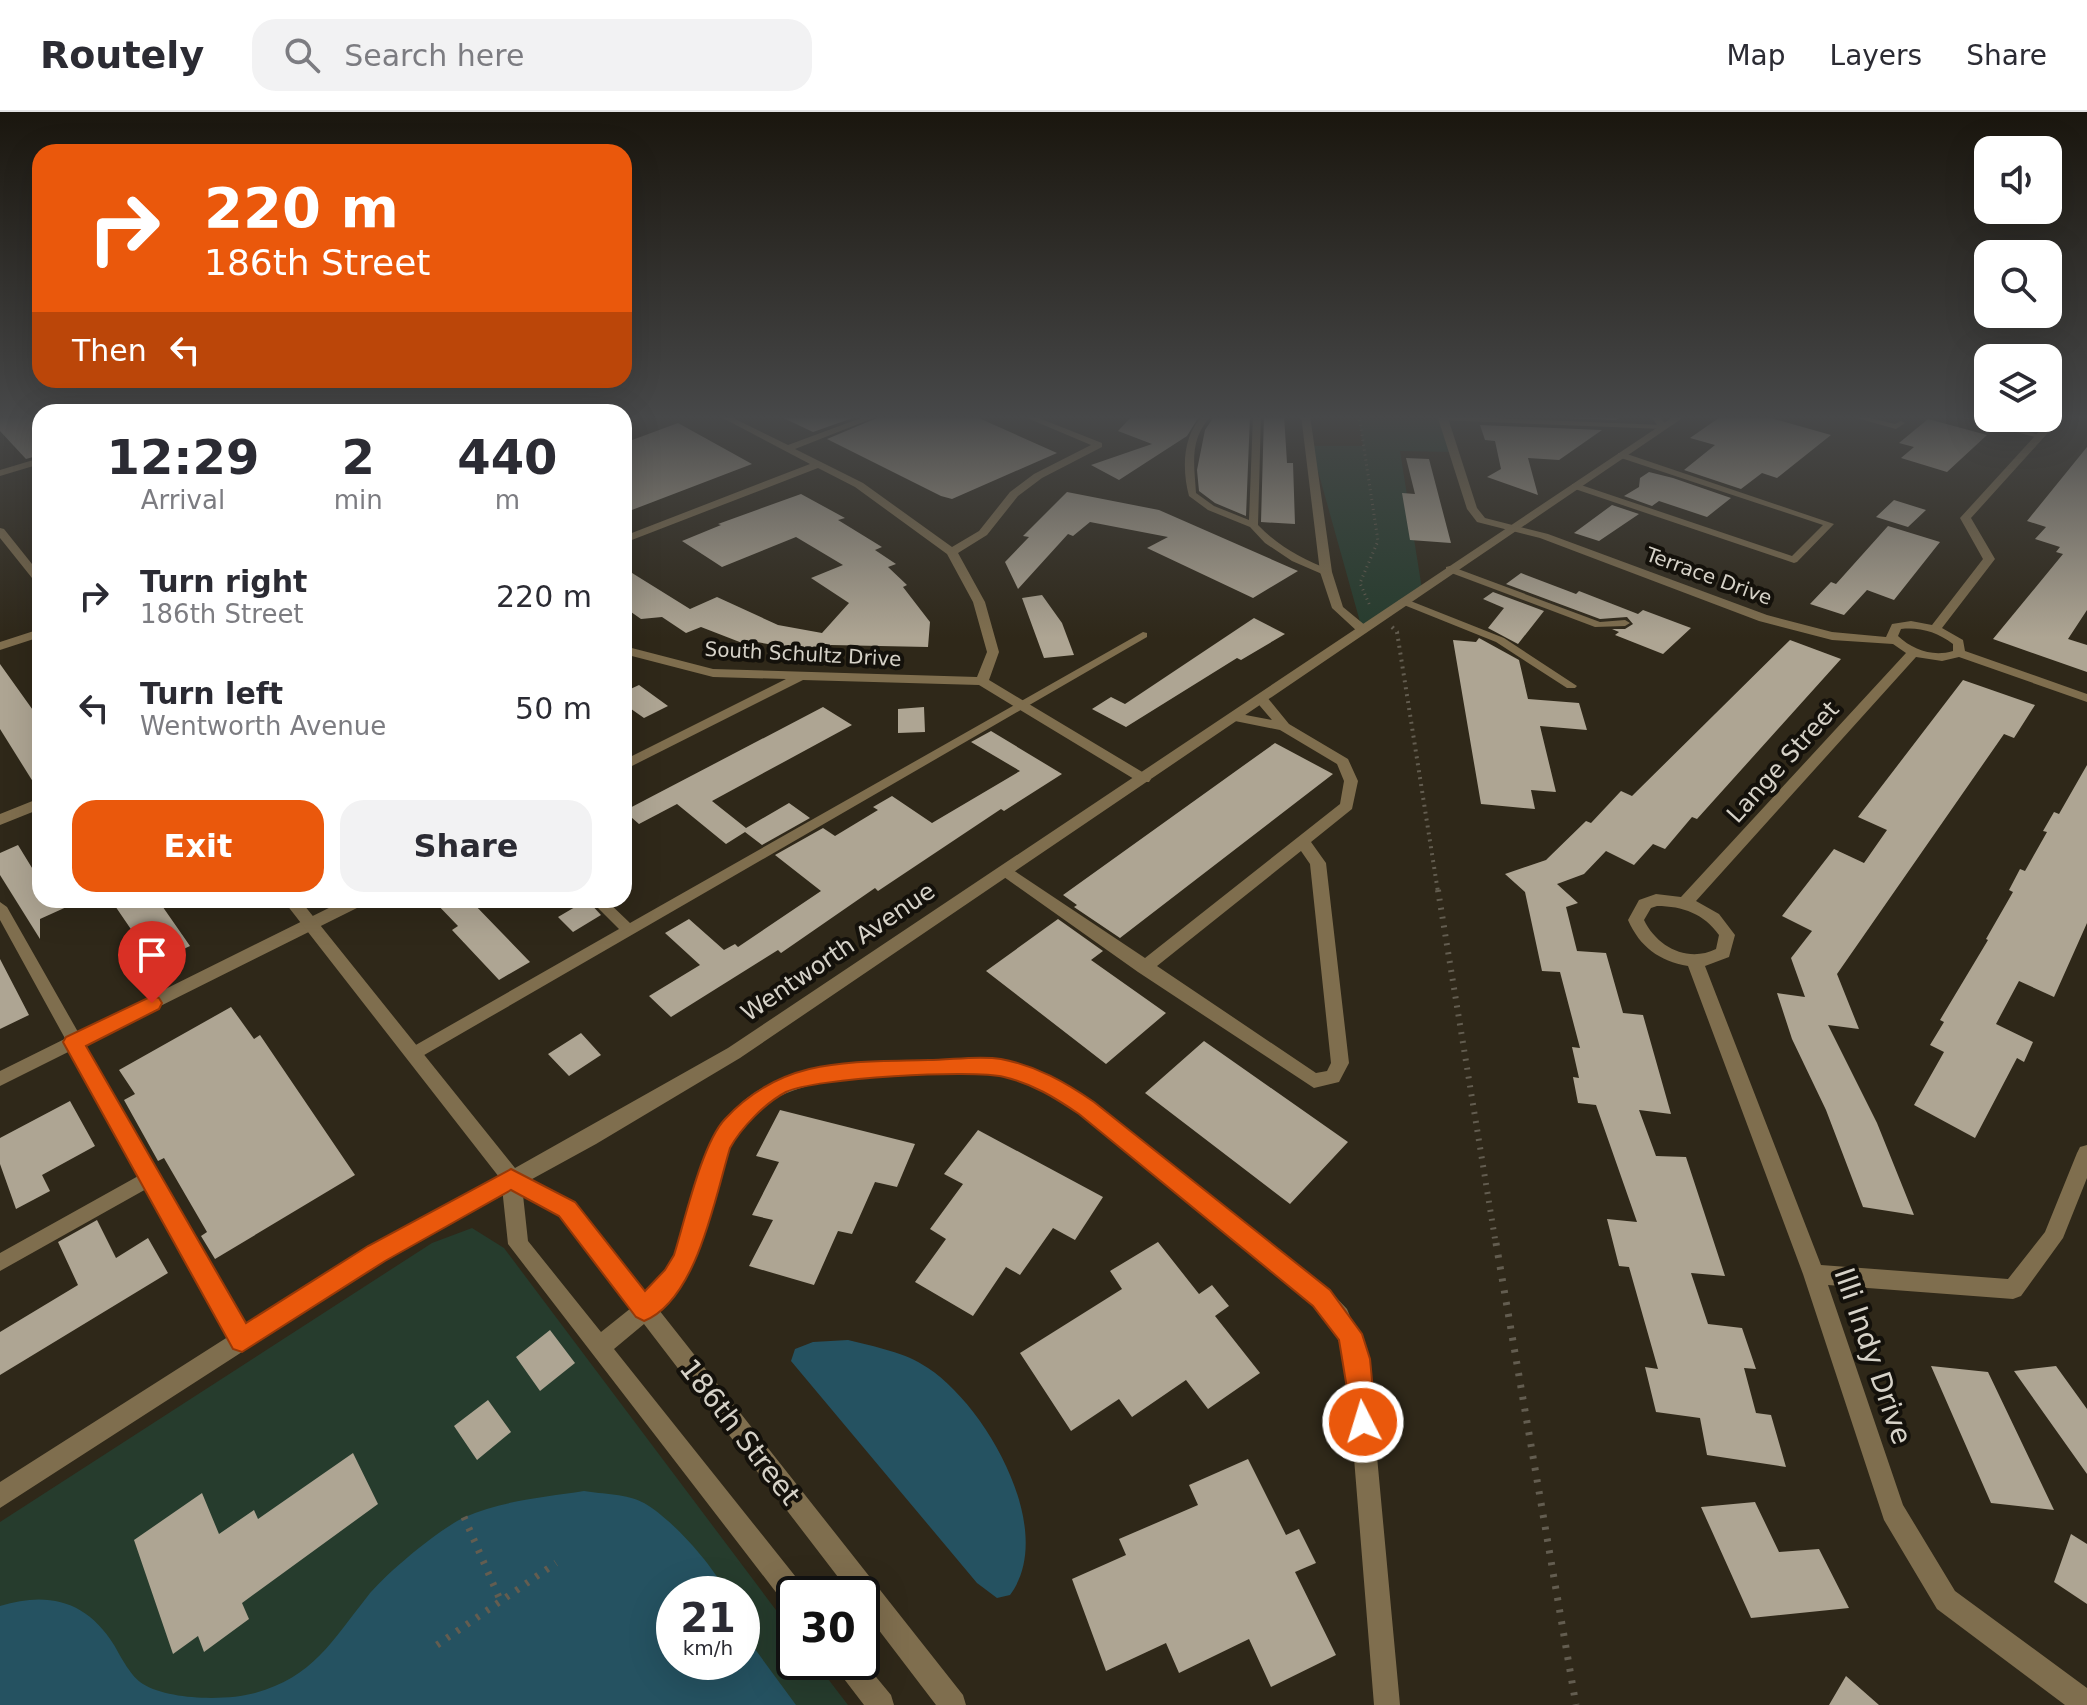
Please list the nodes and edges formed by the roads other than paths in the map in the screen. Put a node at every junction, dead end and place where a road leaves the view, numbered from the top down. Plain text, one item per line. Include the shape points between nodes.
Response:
1 (754, 489) edge
2 (865, 489) edge
3 (1020, 489) edge
4 (1192, 489) edge
5 (1254, 489) edge
6 (1315, 489) edge
7 (1466, 489) edge
8 (1570, 489) edge
9 (1585, 489) edge
10 (1725, 489) edge
11 (1991, 489) edge
12 (1253, 525) junction
13 (1512, 528) junction
14 (0, 531) edge
15 (632, 537) edge
16 (952, 552) junction
17 (1450, 569) junction
18 (32, 571) edge
19 (1326, 572) junction
20 (1403, 601) junction
21 (1625, 623) dead end
22 (1362, 629) junction
23 (1935, 629) junction
24 (1143, 635) dead end
25 (32, 636) edge
26 (1896, 641) junction
27 (0, 646) edge
28 (632, 652) edge
29 (1914, 652) junction
30 (1959, 653) junction
31 (800, 677) junction
32 (982, 681) junction
33 (1571, 686) dead end
34 (2087, 698) edge
35 (1261, 699) junction
36 (1022, 706) junction
37 (1235, 717) junction
38 (1284, 727) junction
39 (632, 762) edge
40 (1144, 779) junction
41 (32, 806) edge
42 (0, 820) edge
43 (1302, 841) junction
44 (1005, 872) junction
45 (1685, 903) junction
46 (0, 907) edge
47 (297, 908) edge
48 (343, 908) edge
49 (605, 908) edge
50 (310, 925) junction
51 (629, 931) junction
52 (6, 933) edge
53 (1694, 960) junction
54 (1144, 968) junction
55 (73, 1042) junction
56 (413, 1054) junction
57 (0, 1079) edge
58 (2087, 1153) edge
59 (150, 1178) junction
60 (511, 1178) junction
61 (0, 1263) edge
62 (1814, 1274) junction
63 (644, 1309) junction
64 (242, 1340) junction
65 (599, 1347) junction
66 (0, 1496) edge
67 (779, 1576) edge
68 (861, 1680) edge
69 (881, 1705) edge
70 (953, 1705) edge
71 (1387, 1705) edge
72 (2087, 1705) edge

1 - 15 street
2 - 16 street
3 - 16 street via 983,533
4 - 12 lane via 1211,508
5 - 12 lane
6 - 19 street
7 - 13 street, Terrace Drive via 1481,520
8 - 13 street, Wentworth Avenue
9 - 10 lane via 1794,560 1829,524
11 - 23 street via 1965,518 1989,559
12 - 19 lane via 1285,554
13 - 17 street, Wentworth Avenue
13 - 26 street, Terrace Drive via 1763,618 1832,636
14 - 18 street
16 - 32 street via 979,602 993,652
17 - 20 street, Wentworth Avenue
17 - 21 lane via 1599,625
19 - 22 street via 1338,608
20 - 22 street, Wentworth Avenue
20 - 33 lane via 1500,640
22 - 35 street, Wentworth Avenue
23 - 26 street via 1896,627
23 - 30 street via 1959,643
24 - 36 lane
25 - 27 street
26 - 29 street
28 - 31 street, South Schultz Drive via 713,673
29 - 30 street via 1947,657
29 - 45 street, Lange Street
30 - 34 street
31 - 32 street, South Schultz Drive
31 - 39 street
32 - 36 street
35 - 37 street, Wentworth Avenue
35 - 38 street
36 - 40 street
36 - 51 lane
37 - 38 street
37 - 40 street, Wentworth Avenue
38 - 43 street via 1343,762 1351,781 1347,806
40 - 44 street, Wentworth Avenue
41 - 42 street
43 - 54 street
43 - 54 street via 1318,863 1340,1063 1333,1077 1314,1081
44 - 54 street
44 - 60 street, Wentworth Avenue via 734,1053
45 - 53 street via 1712,916 1727,935 1723,953
45 - 53 street via 1656,900 1645,904 1636,920 1659,950
46 - 52 lane
47 - 50 street, 186th Street
48 - 50 street
49 - 51 lane
50 - 55 street
50 - 56 street, 186th Street
51 - 56 lane
52 - 55 lane
53 - 62 street, Illi Indy Drive
55 - 57 street
55 - 59 lane
56 - 60 street, 186th Street
58 - 62 street via 2053,1238 2013,1289
59 - 61 lane
59 - 64 lane
60 - 63 street, 186th Street via 567,1209
60 - 64 street, Wentworth Avenue via 376,1254
60 - 65 street via 518,1244
62 - 72 street, Illi Indy Drive via 1893,1511 1946,1600
63 - 65 street
63 - 70 street, 186th Street
63 - 71 street via 674,1278 684,1258 731,1126 777,1087 847,1070 999,1067 1048,1082 1322,1298 1350,1334 1357,1359
64 - 66 street, Wentworth Avenue
65 - 67 street
68 - 69 street

